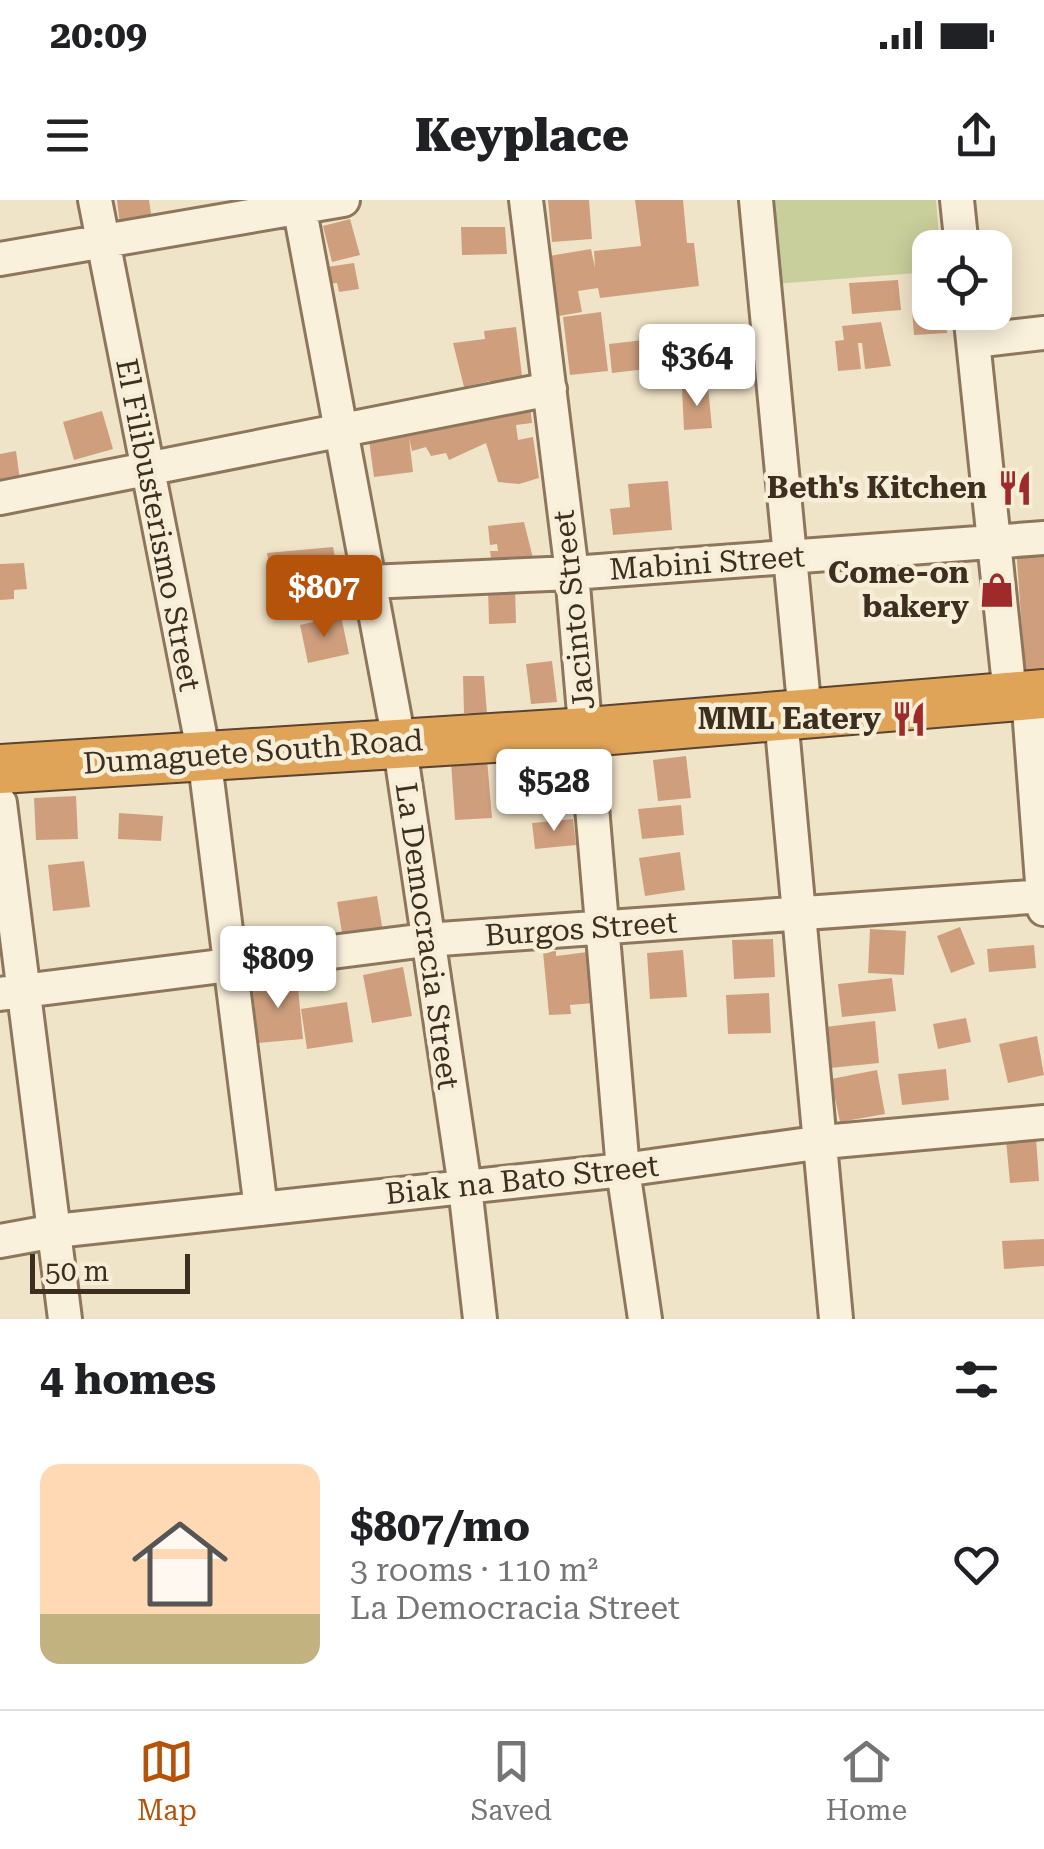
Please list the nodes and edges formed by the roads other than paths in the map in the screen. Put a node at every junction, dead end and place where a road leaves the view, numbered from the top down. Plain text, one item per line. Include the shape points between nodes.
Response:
1 (94, 200) edge
2 (343, 200) edge
3 (526, 200) edge
4 (756, 200) edge
5 (957, 200) edge
6 (298, 203) edge
7 (960, 230) edge
8 (100, 241) junction
9 (0, 259) edge
10 (972, 330) edge
11 (1008, 330) edge
12 (1044, 333) edge
13 (550, 390) junction
14 (341, 428) junction
15 (146, 468) junction
16 (0, 498) edge
17 (1044, 538) edge
18 (997, 543) junction
19 (792, 556) junction
20 (572, 573) junction
21 (369, 582) junction
22 (1027, 695) edge
23 (793, 716) junction
24 (587, 732) junction
25 (399, 741) junction
26 (204, 755) junction
27 (0, 769) edge
28 (0, 804) edge
29 (1043, 896) edge
30 (1044, 909) edge
31 (799, 914) junction
32 (601, 929) junction
33 (426, 940) junction
34 (230, 965) junction
35 (13, 993) edge
36 (1044, 1122) edge
37 (823, 1142) junction
38 (623, 1170) junction
39 (465, 1187) junction
40 (262, 1209) junction
41 (54, 1231) junction
42 (0, 1241) edge
43 (64, 1319) edge
44 (480, 1319) edge
45 (645, 1319) edge
46 (836, 1319) edge

1 - 8 street, El Filibusterismo Street
2 - 6 street
3 - 13 street, Jacinto Street
4 - 19 street
5 - 7 street
6 - 8 street
6 - 14 street, La Democracia Street
8 - 9 street
8 - 15 street, El Filibusterismo Street
10 - 18 street
11 - 12 street
13 - 14 street
13 - 20 street, Jacinto Street
14 - 15 street
14 - 21 street, La Democracia Street
15 - 16 street
15 - 26 street, El Filibusterismo Street
17 - 18 street, Mabini Street
18 - 19 street, Mabini Street
18 - 22 street
19 - 20 street, Mabini Street
19 - 23 street
20 - 21 street, Mabini Street
20 - 24 street, Jacinto Street
21 - 25 street, La Democracia Street
22 - 23 highway, Dumaguete South Road
22 - 29 street
23 - 24 highway, Dumaguete South Road
23 - 31 street
24 - 25 highway, Dumaguete South Road
24 - 32 street, Jacinto Street
25 - 26 highway, Dumaguete South Road
25 - 33 street, La Democracia Street
26 - 27 highway, Dumaguete South Road
26 - 34 street, El Filibusterismo Street
28 - 35 street
29 - 30 street
29 - 31 street, Burgos Street
31 - 32 street, Burgos Street
31 - 37 street
32 - 33 street, Burgos Street
32 - 38 street, Jacinto Street
33 - 34 street, Burgos Street
33 - 39 street, La Democracia Street
34 - 35 street, Burgos Street
34 - 40 street, El Filibusterismo Street
35 - 41 street
36 - 37 street, Biak na Bato Street
37 - 38 street, Biak na Bato Street
37 - 46 street
38 - 39 street, Biak na Bato Street
38 - 45 street, Jacinto Street
39 - 40 street, Biak na Bato Street
39 - 44 street, La Democracia Street
40 - 41 street, Biak na Bato Street
41 - 42 street, Biak na Bato Street
41 - 43 street

